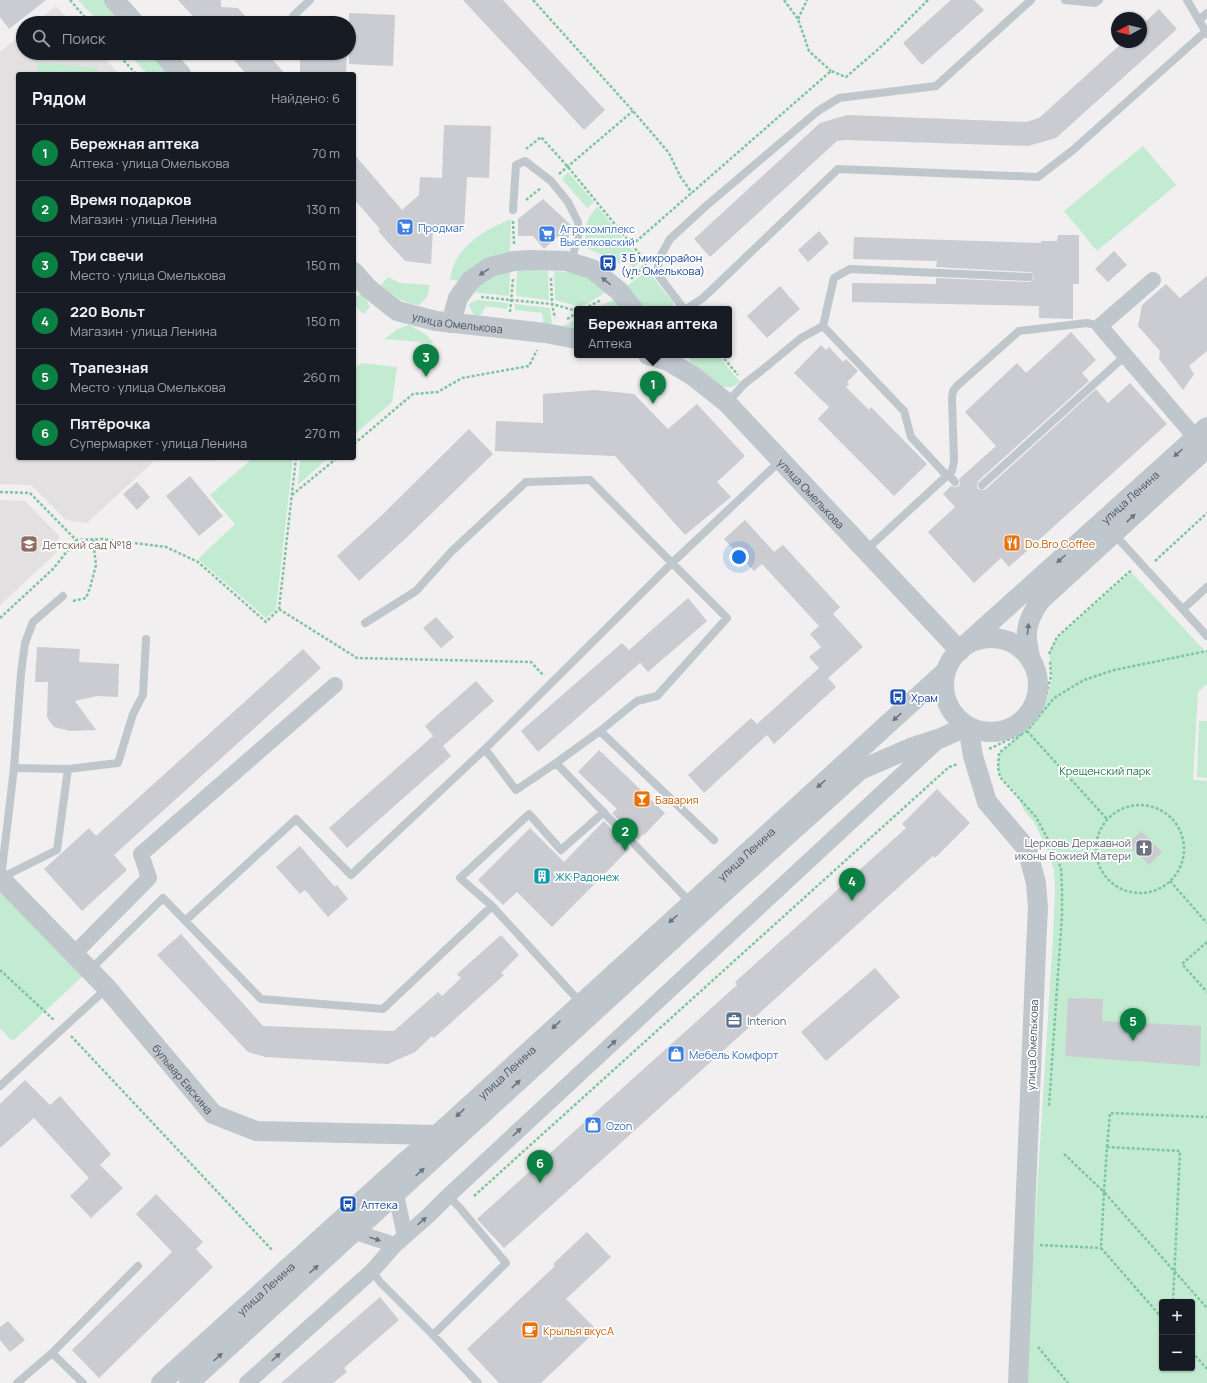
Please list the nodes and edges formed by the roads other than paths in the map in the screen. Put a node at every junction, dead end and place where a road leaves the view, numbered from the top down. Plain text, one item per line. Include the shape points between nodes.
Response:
1 (310, 0) edge
2 (1031, 0) edge
3 (1066, 0) edge
4 (1099, 0) edge
5 (1187, 0) edge
6 (1207, 13) edge
7 (293, 16) dead end
8 (1199, 20) junction
9 (1206, 33) edge
10 (169, 60) edge
11 (180, 72) edge
12 (513, 210) road end
13 (570, 263) junction
14 (356, 274) edge
15 (1029, 277) dead end
16 (1153, 280) dead end
17 (630, 306) edge
18 (683, 306) edge
19 (690, 306) edge
20 (451, 322) junction
21 (823, 326) junction
22 (1100, 326) junction
23 (574, 338) edge
24 (1125, 356) junction
25 (662, 358) edge
26 (727, 403) junction
27 (1203, 437) edge
28 (781, 460) junction
29 (948, 476) junction
30 (956, 482) dead end
31 (982, 486) dead end
32 (1114, 534) junction
33 (866, 550) junction
34 (672, 563) junction
35 (1207, 587) edge
36 (60, 597) road end
37 (1183, 609) junction
38 (365, 623) dead end
39 (1206, 633) edge
40 (146, 639) dead end
41 (962, 649) junction
42 (1031, 660) junction
43 (946, 671) junction
44 (335, 685) dead end
45 (968, 726) junction
46 (600, 731) junction
47 (941, 738) junction
48 (485, 749) junction
49 (556, 763) junction
50 (855, 764) junction
51 (14, 768) junction
52 (68, 769) junction
53 (604, 812) junction
54 (714, 840) dead end
55 (0, 878) edge
56 (691, 903) junction
57 (492, 906) junction
58 (185, 921) junction
59 (74, 953) junction
60 (90, 970) junction
61 (107, 988) junction
62 (581, 1002) junction
63 (0, 1086) edge
64 (437, 1135) junction
65 (396, 1195) junction
66 (448, 1196) junction
67 (354, 1232) junction
68 (400, 1240) junction
69 (138, 1266) dead end
70 (372, 1271) junction
71 (433, 1335) junction
72 (52, 1353) junction
73 (17, 1383) edge
74 (83, 1383) edge
75 (161, 1383) edge
76 (189, 1383) edge
77 (246, 1383) edge
78 (478, 1383) edge
79 (1018, 1383) edge

1 - 7 lane
2 - 18 lane via 936,86 839,98 818,111 706,206 670,239 660,257 659,276
3 - 4 lane via 1095,3
5 - 8 lane
6 - 8 lane
8 - 9 lane
9 - 19 lane via 1073,150 1038,177 838,169 703,298
10 - 11 street
12 - 13 lane via 516,165 525,161 551,181 568,202 578,222 578,237
17 -> 13 street via 619,291 592,269
13 -> 20 street via 524,260 490,267 471,280 458,298
14 - 20 street, улица Омелькова via 368,288 397,311 436,321
15 - 21 lane via 850,269 834,278
16 - 22 street
20 - 23 street, улица Омелькова via 551,329
21 - 26 lane via 801,338 744,384
21 - 29 lane via 904,410 911,437
22 - 24 street
22 - 29 lane via 1087,323 1019,331 957,386 952,398 954,466
24 - 27 street
24 - 31 lane
25 - 26 street, улица Омелькова via 693,376
26 - 28 street, улица Омелькова
32 -> 27 street, улица Ленина
27 -> 41 street, улица Ленина
28 - 33 street, улица Омелькова
28 - 34 lane
29 - 30 lane
29 - 33 lane
32 - 37 lane
42 -> 32 street, улица Ленина via 1027,644 1027,628 1031,614 1040,601
33 - 41 street, улица Омелькова
34 - 38 lane via 590,480 526,482 452,551 416,591
34 - 46 lane via 727,618 657,696 637,701
34 - 48 lane
35 - 37 lane
36 - 51 lane via 32,622 25,643
37 - 39 lane
40 - 52 lane via 143,695 133,714 118,763
41 - 42 street via 978,640 993,638 1008,641 1021,649
41 - 43 street via 953,657
42 - 45 street via 1037,674 1038,689 1034,704 1026,717 1014,726 999,732 983,731
43 - 45 street via 944,687 947,702 955,716
43 -> 50 street
44 - 59 street via 141,854 149,878
45 - 47 street
45 - 79 street, улица Омелькова via 973,756 987,802 1027,849 1036,883 1038,908
46 - 49 lane
46 - 54 lane
47 - 50 street
66 -> 47 street
48 - 49 lane via 516,790
48 - 58 lane via 351,875 296,819
49 - 53 lane
50 -> 56 street, улица Ленина
65 -> 50 street, улица Ленина via 729,888
51 - 52 lane
51 - 55 lane
52 - 55 lane via 57,850
53 - 56 lane
53 - 57 lane via 561,850 529,814 460,878
55 - 59 street, бульвар Евскина
56 -> 62 street, улица Ленина
57 - 58 lane via 383,1009 261,999
57 - 62 lane
58 - 60 lane via 163,898
59 - 60 street, бульвар Евскина
60 - 61 street, бульвар Евскина
61 - 63 lane
61 - 64 street, бульвар Евскина via 213,1114 256,1131
62 -> 64 street, улица Ленина
64 - 75 street, улица Ленина
65 - 67 street, улица Ленина
65 - 68 street
68 -> 66 street
66 - 71 lane via 506,1263
67 -> 68 street
76 -> 67 street, улица Ленина
68 - 70 street
69 - 72 lane
70 - 71 lane
77 -> 70 street
71 - 78 lane
72 - 73 lane
72 - 74 lane

